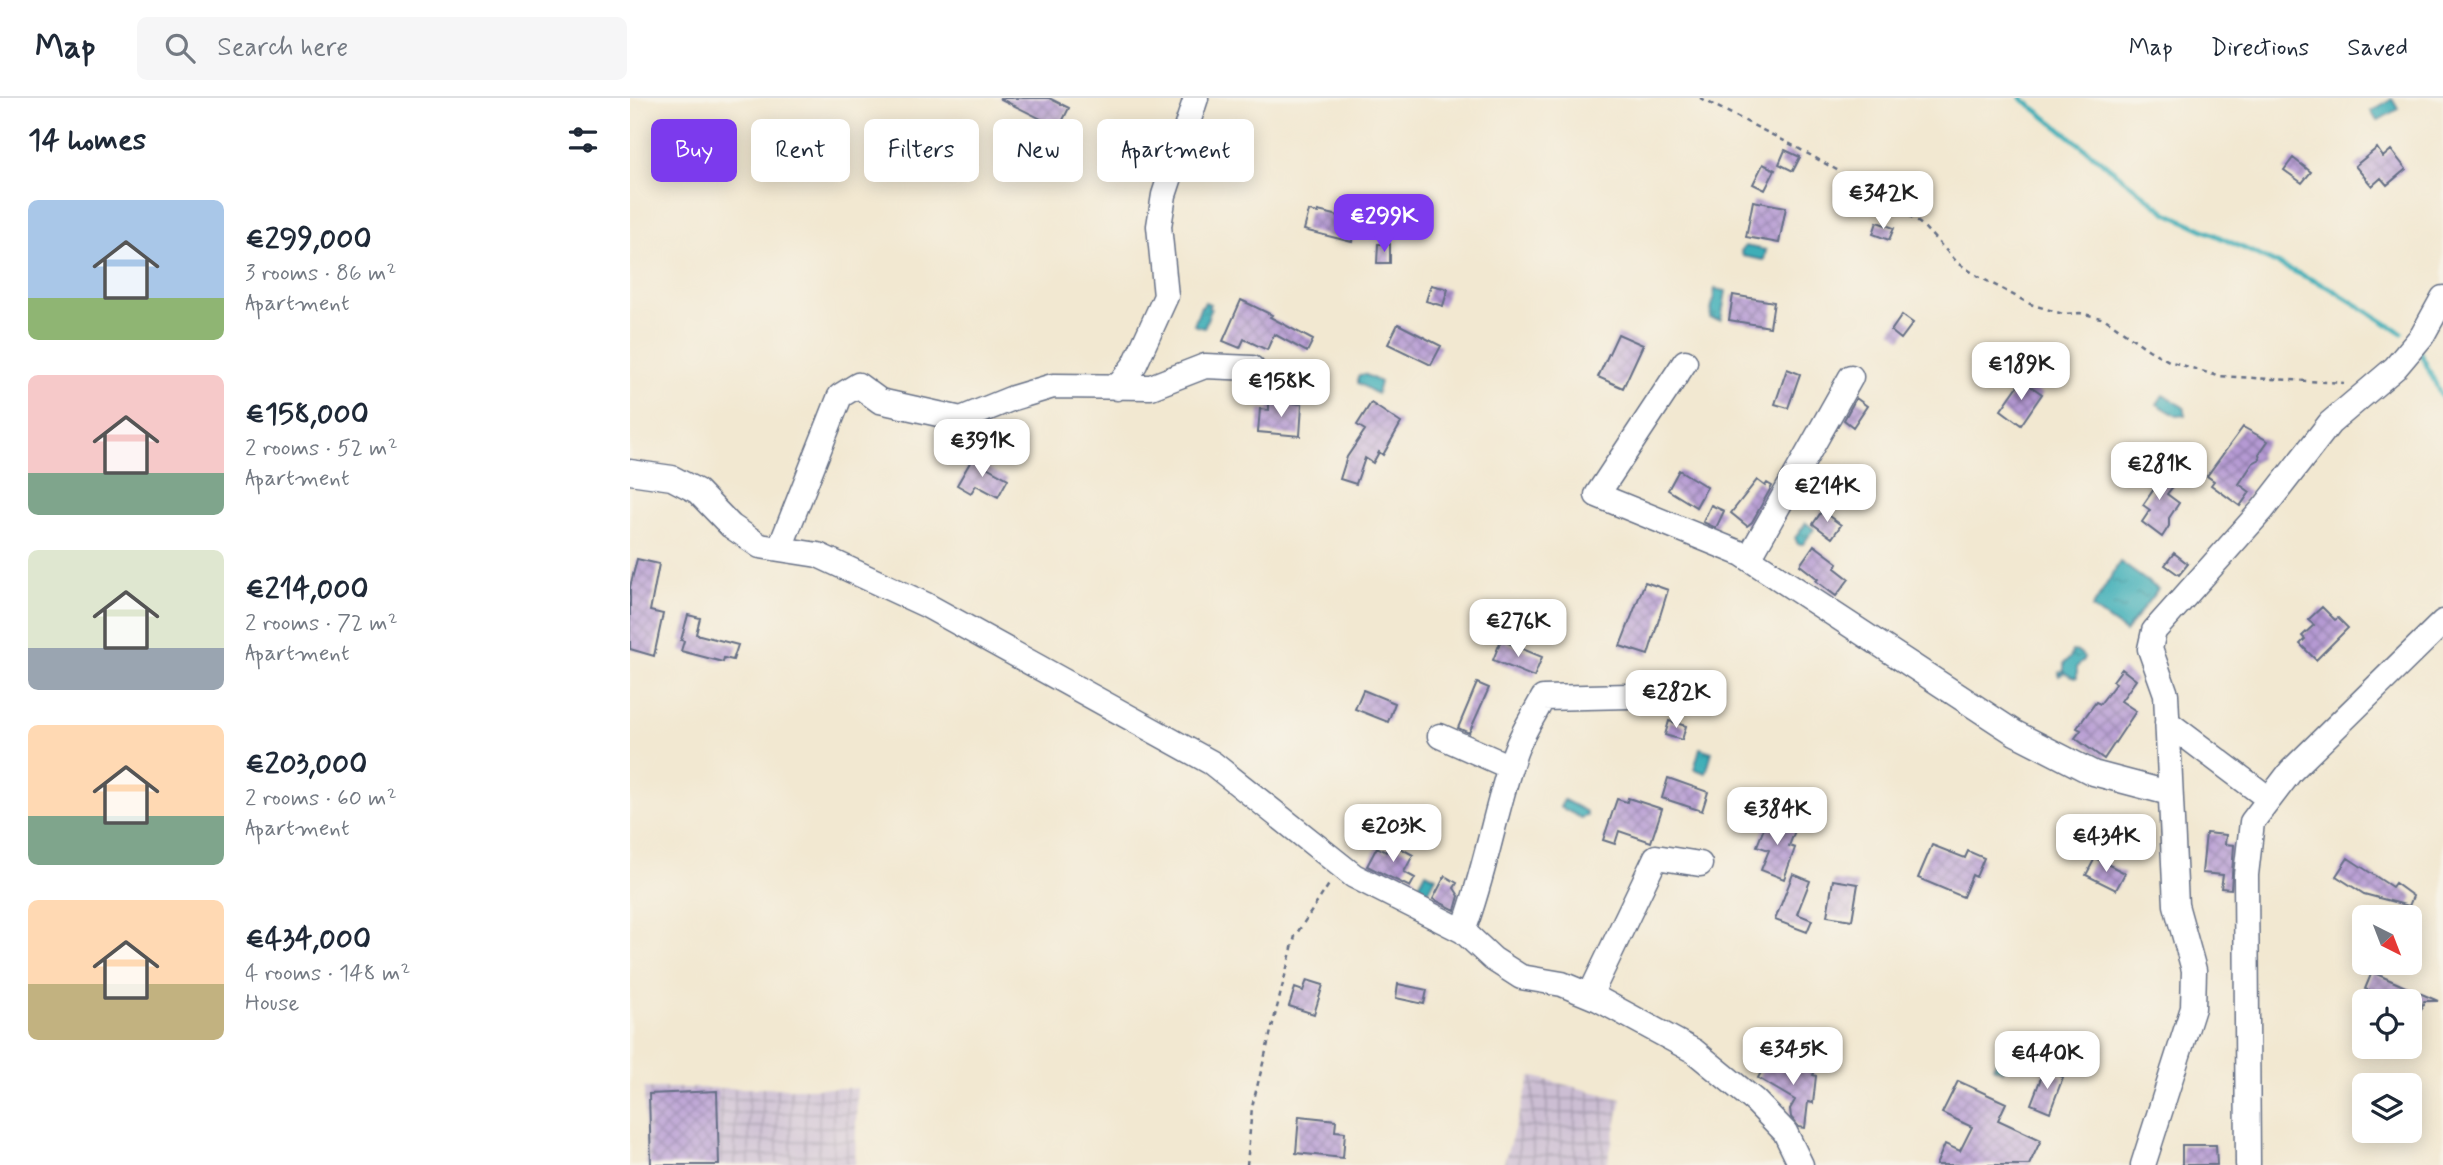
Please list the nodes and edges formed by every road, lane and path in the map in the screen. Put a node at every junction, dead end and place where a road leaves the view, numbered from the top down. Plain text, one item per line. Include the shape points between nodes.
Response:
1 (1196, 98) edge
2 (1700, 98) edge
3 (2443, 298) edge
4 (1685, 362) dead end
5 (1252, 368) dead end
6 (1851, 377) dead end
7 (1117, 388) junction
8 (2371, 388) junction
9 (630, 472) edge
10 (780, 548) junction
11 (1749, 558) junction
12 (2443, 622) edge
13 (1630, 696) dead end
14 (2166, 722) junction
15 (1440, 736) dead end
16 (1510, 767) junction
17 (2169, 793) junction
18 (2269, 799) junction
19 (1700, 864) dead end
20 (1341, 865) junction
21 (1463, 931) junction
22 (1590, 995) junction
23 (1247, 1165) edge
24 (1801, 1165) edge
25 (2143, 1165) edge
26 (2248, 1165) edge

1 - 7 street via 1164,195 1159,226 1166,296 1135,364
2 - 8 path via 1885,197 1922,225 1958,263 2030,304 2105,319 2169,361 2218,376 2330,381
3 - 8 street via 2422,336
4 - 11 street via 1597,495
5 - 7 street via 1205,366 1151,387
6 - 11 street
7 - 10 street via 1053,386 961,419 880,401 858,385 839,396
8 - 14 street via 2330,423 2263,509 2154,631 2150,649 2166,694
9 - 10 street via 672,478 697,491 730,526 760,545
10 - 20 street via 818,555 926,605 1212,763
11 - 17 street via 2015,733 2092,773
12 - 18 street via 2291,771
13 - 16 street via 1543,698
14 - 17 street
14 - 18 street
15 - 16 street
16 - 21 street
17 - 25 street via 2176,905 2194,970 2193,1008
18 - 26 street via 2252,822 2246,875
19 - 22 street via 1656,857
20 - 21 street
20 - 23 path via 1295,936 1252,1107
21 - 22 street via 1521,977 1562,984
22 - 24 street via 1694,1051 1785,1132

